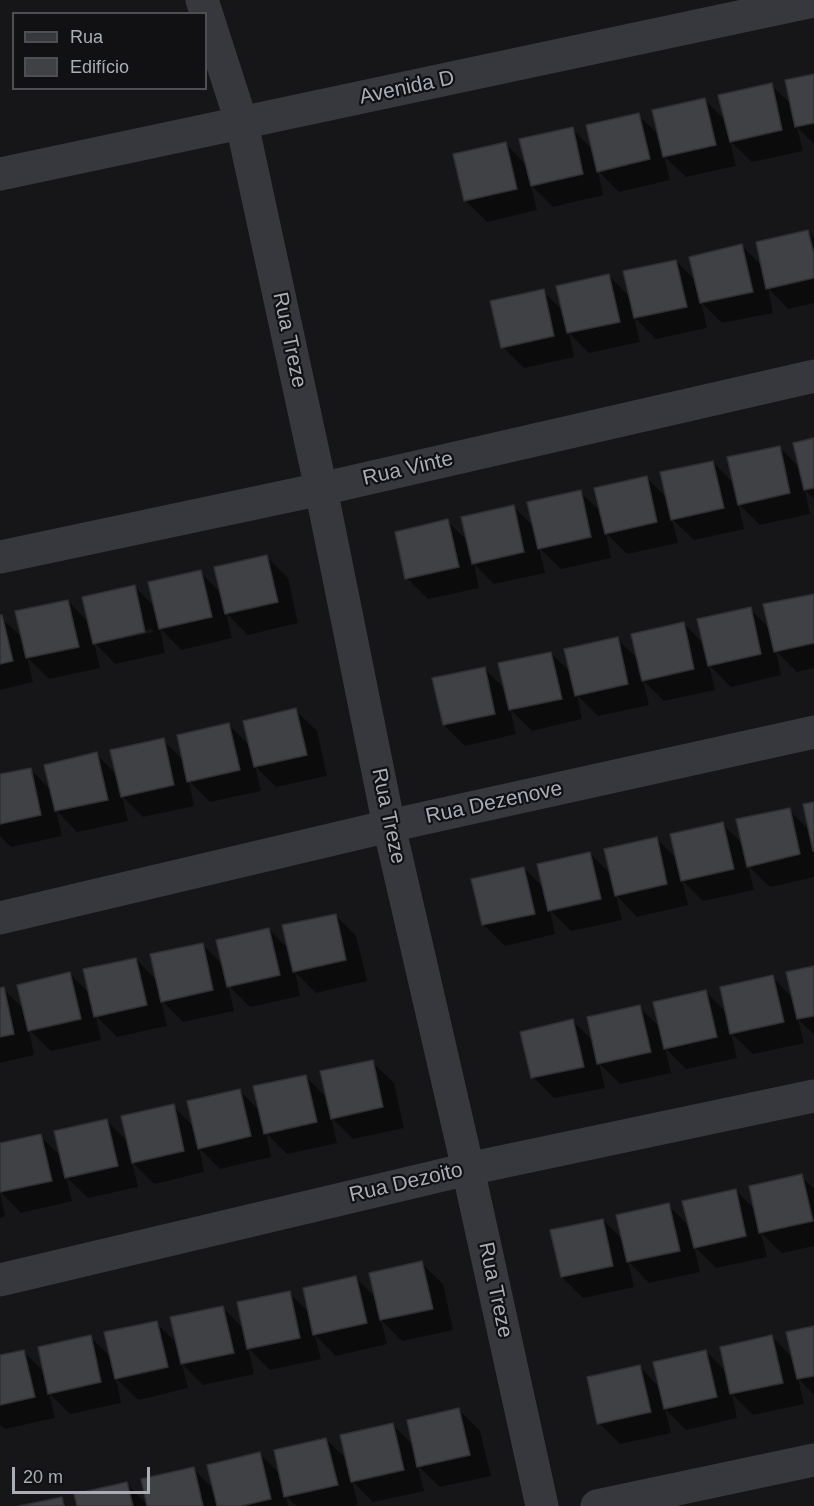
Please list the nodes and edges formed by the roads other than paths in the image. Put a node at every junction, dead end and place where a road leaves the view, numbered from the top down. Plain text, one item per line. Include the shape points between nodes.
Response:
1 (814, 1) edge
2 (207, 16) edge
3 (242, 124) junction
4 (0, 174) edge
5 (814, 376) edge
6 (321, 489) junction
7 (0, 556) edge
8 (814, 732) edge
9 (389, 826) junction
10 (0, 918) edge
11 (814, 1096) edge
12 (468, 1169) junction
13 (0, 1280) edge
14 (814, 1460) edge
15 (542, 1506) edge
16 (597, 1506) edge

1 - 3 street, Avenida D
2 - 3 street, Rua Treze
3 - 4 street, Avenida D
3 - 6 street, Rua Treze
5 - 6 street, Rua Vinte
6 - 7 street, Rua Vinte
6 - 9 street, Rua Treze
8 - 9 street, Rua Dezenove
9 - 10 street, Rua Dezenove
9 - 12 street, Rua Treze
11 - 12 street, Rua Dezoito
12 - 13 street, Rua Dezoito
12 - 15 street, Rua Treze
14 - 16 street

